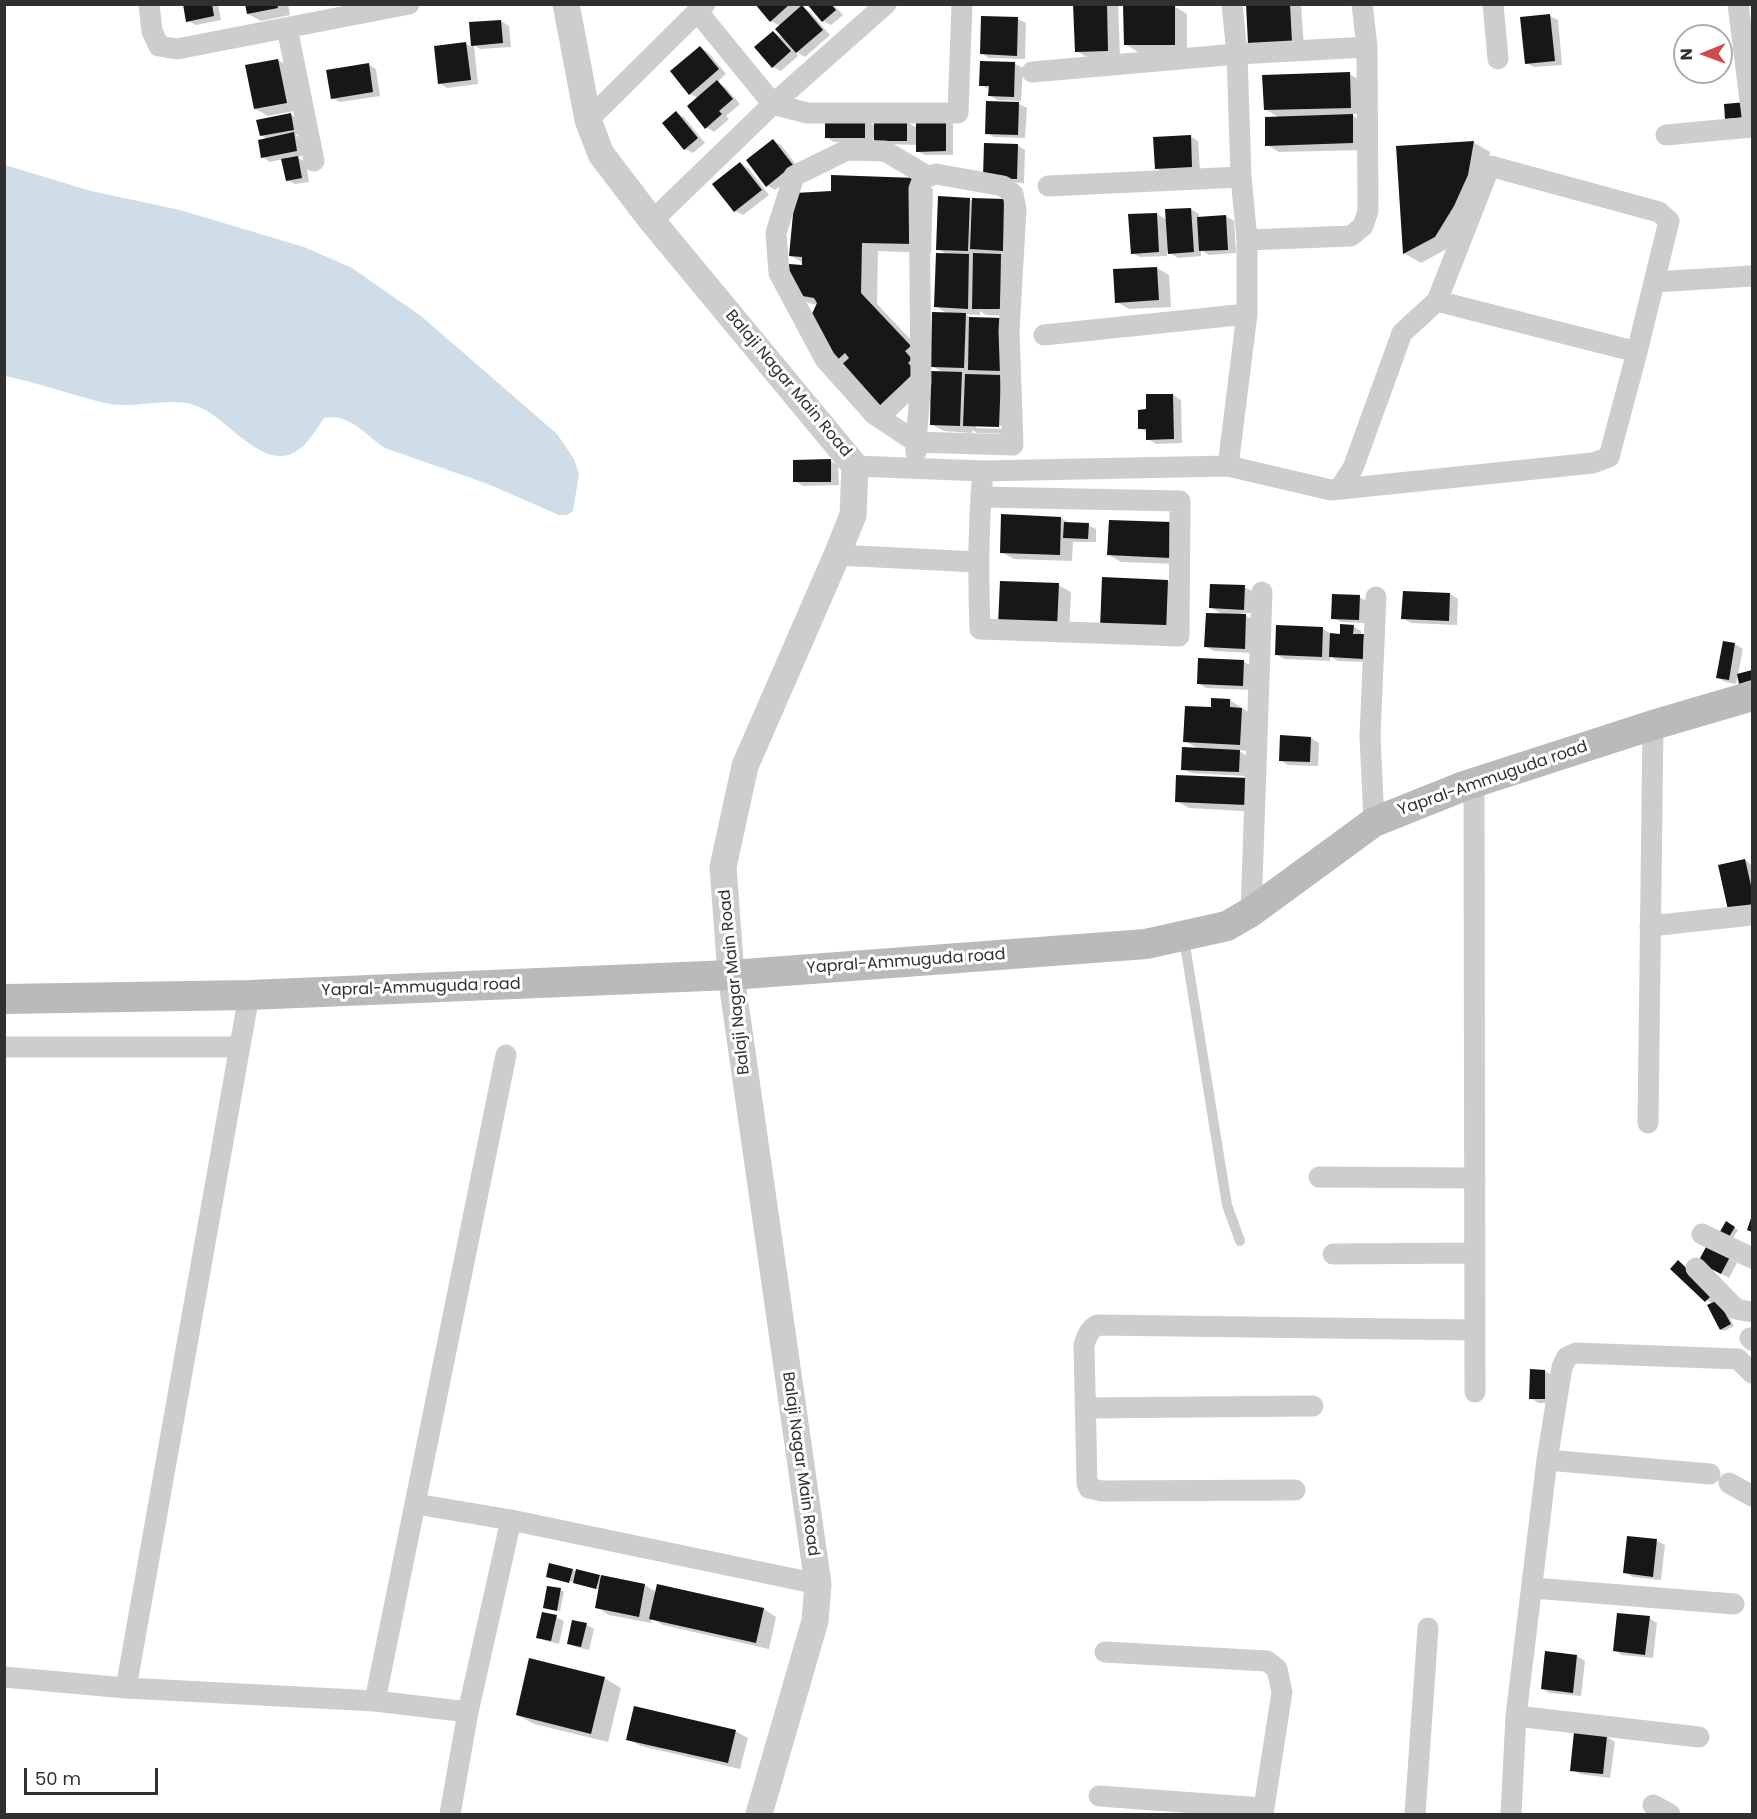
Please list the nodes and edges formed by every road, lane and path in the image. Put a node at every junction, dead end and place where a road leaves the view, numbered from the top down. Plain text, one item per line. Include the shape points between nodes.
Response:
1 (149, 4) edge
2 (409, 4) edge
3 (566, 4) edge
4 (886, 4) edge
5 (962, 4) edge
6 (1232, 4) edge
7 (1362, 4) edge
8 (1493, 4) edge
9 (1738, 4) edge
10 (701, 8) edge
11 (287, 28) junction
12 (1367, 48) junction
13 (1237, 54) junction
14 (1498, 59) dead end
15 (1032, 72) dead end
16 (773, 104) junction
17 (1752, 116) edge
18 (588, 120) junction
19 (1752, 127) edge
20 (1666, 135) dead end
21 (314, 161) dead end
22 (927, 176) junction
23 (1241, 177) junction
24 (1048, 186) dead end
25 (652, 221) junction
26 (1247, 240) junction
27 (1752, 276) edge
28 (1655, 282) junction
29 (1437, 301) junction
30 (1247, 314) junction
31 (1044, 334) dead end
32 (1637, 352) junction
33 (916, 442) junction
34 (855, 466) junction
35 (1228, 466) junction
36 (916, 468) junction
37 (983, 471) junction
38 (1340, 488) junction
39 (981, 497) junction
40 (837, 555) junction
41 (977, 562) junction
42 (1262, 592) dead end
43 (1376, 597) dead end
44 (1752, 696) edge
45 (1653, 725) junction
46 (1474, 783) junction
47 (1374, 822) junction
48 (1251, 912) junction
49 (1752, 915) edge
50 (1650, 926) junction
51 (1184, 935) junction
52 (731, 975) junction
53 (249, 995) junction
54 (4, 999) edge
55 (4, 1047) edge
56 (237, 1047) dead end
57 (506, 1055) dead end
58 (1648, 1123) dead end
59 (1318, 1177) dead end
60 (1475, 1178) junction
61 (1702, 1234) dead end
62 (1240, 1241) dead end
63 (1475, 1253) junction
64 (1333, 1254) dead end
65 (1752, 1258) edge
66 (1696, 1268) dead end
67 (1752, 1312) edge
68 (1475, 1330) junction
69 (1752, 1373) edge
70 (1475, 1392) dead end
71 (1313, 1406) dead end
72 (1086, 1408) junction
73 (1547, 1460) junction
74 (1710, 1474) dead end
75 (1729, 1483) dead end
76 (1295, 1490) dead end
77 (1752, 1496) edge
78 (416, 1504) junction
79 (511, 1520) junction
80 (818, 1584) junction
81 (1533, 1588) junction
82 (1734, 1604) dead end
83 (1428, 1628) dead end
84 (1105, 1652) dead end
85 (4, 1677) edge
86 (126, 1688) junction
87 (375, 1701) junction
88 (468, 1712) junction
89 (1516, 1716) junction
90 (1699, 1737) dead end
91 (1100, 1796) dead end
92 (1263, 1811) edge
93 (450, 1815) edge
94 (759, 1815) edge
95 (1414, 1815) edge
96 (1511, 1815) edge

1 - 11 street via 152,31 159,46 177,49
2 - 11 street
3 - 18 street, Balaji Nagar Main Road
4 - 16 street
5 - 16 street via 958,113 807,113
6 - 13 street
7 - 12 street
8 - 14 street
9 - 17 street
10 - 16 street
10 - 18 street
11 - 21 street
12 - 13 street
12 - 26 street via 1368,211 1363,226 1351,236
13 - 15 street
13 - 23 street
16 - 25 street
18 - 25 street, Balaji Nagar Main Road via 601,154
19 - 20 street
22 - 33 street via 919,189 921,381
22 - 33 street via 936,174 1003,186 1013,194 1016,210 1009,332 1012,445
22 - 33 street via 885,151 847,150 794,176 776,233 779,273 825,359 874,414
23 - 24 street
23 - 26 street
25 - 34 street, Balaji Nagar Main Road
26 - 30 street
27 - 28 street
28 - 29 street via 1670,221 1659,212 1490,166
28 - 32 street
29 - 32 street
29 - 38 street via 1402,333 1353,468
30 - 31 street
30 - 35 street
32 - 38 street via 1609,457 1593,463
33 - 36 street
34 - 36 street
34 - 40 street, Balaji Nagar Main Road via 853,515
35 - 37 street
35 - 38 street via 1331,490
36 - 37 street
37 - 39 street
39 - 41 street
39 - 41 street via 1180,501 1179,636 980,629
40 - 41 street
40 - 52 street, Balaji Nagar Main Road via 745,766 723,867
42 - 48 street
43 - 47 street via 1370,736
44 - 45 main road, Yapral-Ammuguda road
45 - 46 main road, Yapral-Ammuguda road
45 - 50 street
46 - 47 main road, Yapral-Ammuguda road
46 - 60 street
47 - 48 main road, Yapral-Ammuguda road
48 - 51 main road, Yapral-Ammuguda road via 1227,926
49 - 50 street
50 - 58 street
51 - 52 main road, Yapral-Ammuguda road via 1146,944
51 - 62 lane via 1227,1205
52 - 53 main road, Yapral-Ammuguda road
52 - 80 street, Balaji Nagar Main Road
53 - 54 main road, Yapral-Ammuguda road
53 - 86 street
55 - 56 street
57 - 78 street
59 - 60 street
60 - 63 street
61 - 65 street
63 - 64 street
63 - 68 street
66 - 67 street via 1736,1309
68 - 70 street
68 - 72 street via 1097,1325 1084,1345
69 - 73 street via 1738,1359 1576,1353 1567,1357 1562,1367
71 - 72 street
72 - 76 street via 1089,1488
73 - 74 street
73 - 81 street
75 - 77 street
78 - 79 street
78 - 87 street
79 - 80 street
79 - 88 street
80 - 94 street, Balaji Nagar Main Road via 815,1621
81 - 82 street
81 - 89 street
83 - 95 street
84 - 92 street via 1267,1661 1276,1669 1282,1692
85 - 86 street
86 - 87 street
87 - 88 street
88 - 93 street
89 - 90 street
89 - 96 street
91 - 92 street

